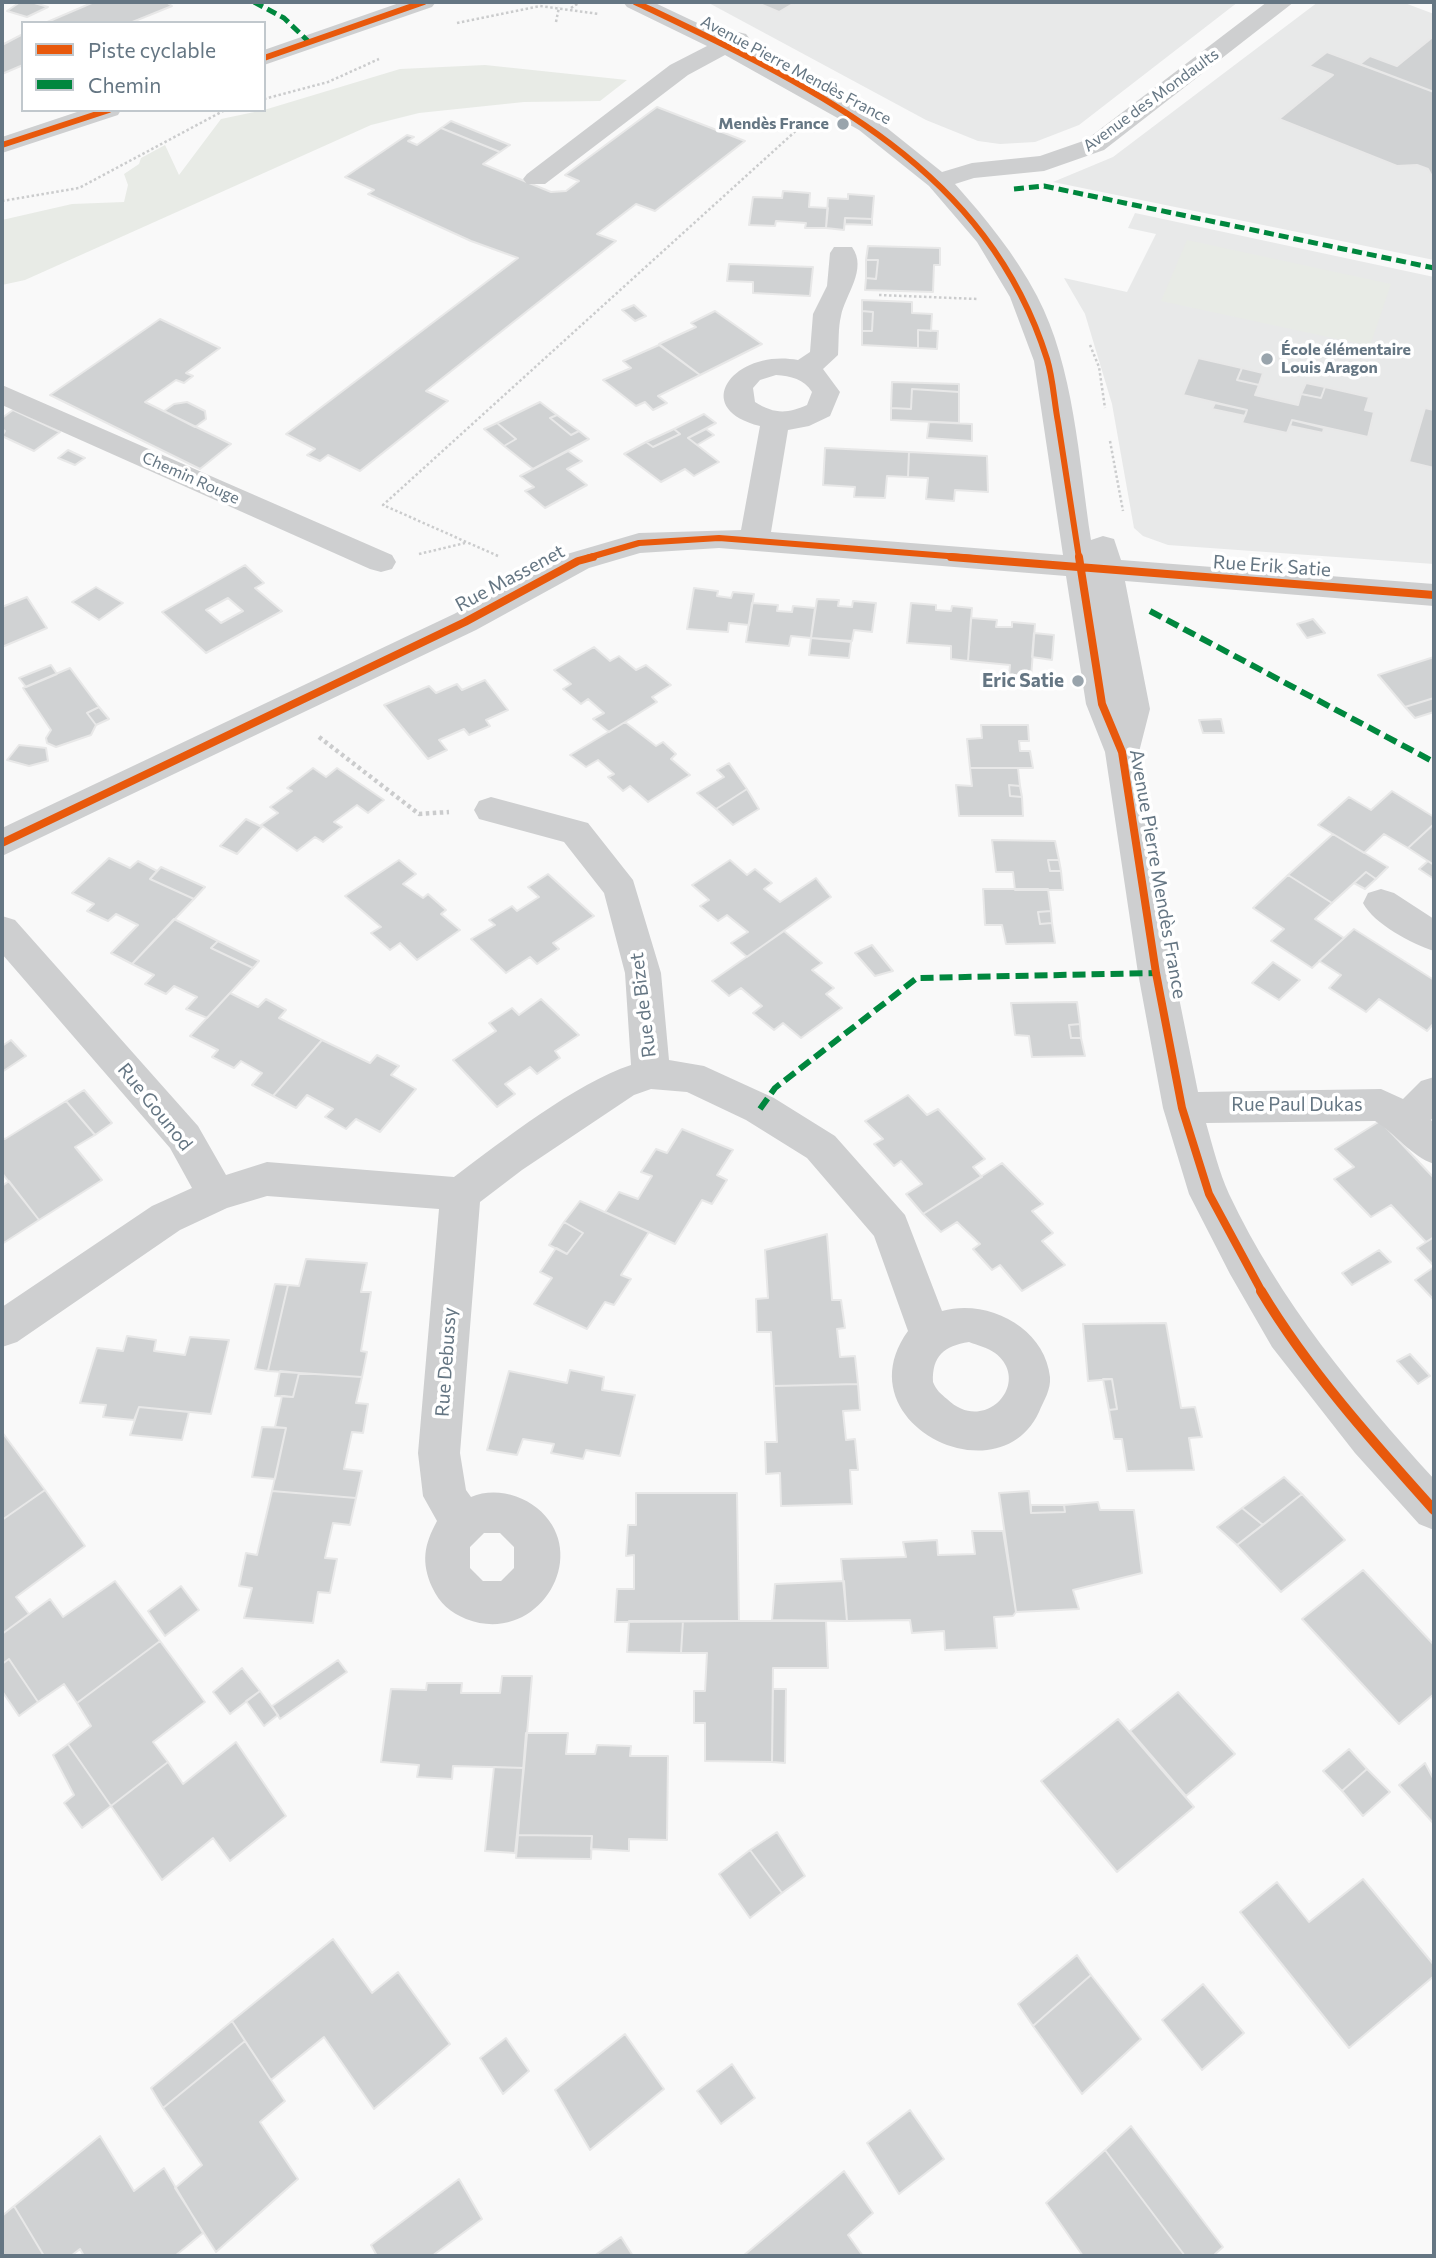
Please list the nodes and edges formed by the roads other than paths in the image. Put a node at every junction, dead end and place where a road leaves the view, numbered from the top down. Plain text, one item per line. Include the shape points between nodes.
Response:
1 (424, 2) edge
2 (635, 2) edge
3 (670, 2) edge
4 (1282, 2) edge
5 (731, 42) junction
6 (266, 57) edge
7 (103, 112) edge
8 (2, 145) edge
9 (965, 173) junction
10 (536, 179) dead end
11 (938, 181) junction
12 (843, 253) dead end
13 (803, 370) junction
14 (2, 394) edge
15 (775, 422) junction
16 (754, 540) junction
17 (380, 562) dead end
18 (1093, 570) junction
19 (1434, 595) edge
20 (491, 810) road end
21 (2, 843) edge
22 (1381, 903) dead end
23 (2, 930) edge
24 (1434, 937) edge
25 (651, 1074) junction
26 (1434, 1092) edge
27 (1182, 1108) junction
28 (1406, 1120) junction
29 (1434, 1147) edge
30 (461, 1194) junction
31 (216, 1195) junction
32 (2, 1329) edge
33 (932, 1336) dead end
34 (1434, 1510) edge
35 (464, 1524) dead end

1 - 6 street
2 - 5 street, Avenue Pierre Mendès France
3 - 5 street, Avenue Pierre Mendès France
4 - 9 street, Avenue des Mondaults via 1095,145 1044,163
5 - 9 street, Avenue Pierre Mendès France via 886,117
5 - 10 street via 680,70
5 - 11 street, Avenue Pierre Mendès France via 868,125
7 - 8 street
9 - 11 street, Avenue des Mondaults
9 - 18 street, Avenue Pierre Mendès France via 991,198 1034,271 1073,365
11 - 18 street, Avenue Pierre Mendès France via 988,238 1024,297 1037,329
12 - 13 street via 838,293 827,314 824,355
13 - 15 street via 822,383 825,401 810,416
13 - 15 street via 774,366 739,382 735,391 743,410
14 - 17 street, Chemin Rouge
15 - 16 street
16 - 18 street, Rue Massenet
16 - 21 street, Rue Massenet via 639,542 578,561 465,622
18 - 19 street, Rue Erik Satie
18 - 27 street, Avenue Pierre Mendès France via 1134,709 1122,752
20 - 25 street, Rue de Bizet via 576,832 621,889 643,973
22 - 24 street
23 - 31 street, Rue Gounod via 184,1137
25 - 30 street via 621,1084
25 - 33 street via 691,1077 731,1094 821,1147 891,1227
26 - 28 street
27 - 28 street, Rue Paul Dukas via 1381,1105
27 - 34 street, Avenue Pierre Mendès France via 1209,1194 1287,1334
28 - 29 street, Rue Paul Dukas
30 - 31 street via 267,1179
30 - 35 street, Rue Debussy via 439,1453 445,1496
31 - 32 street via 166,1218

